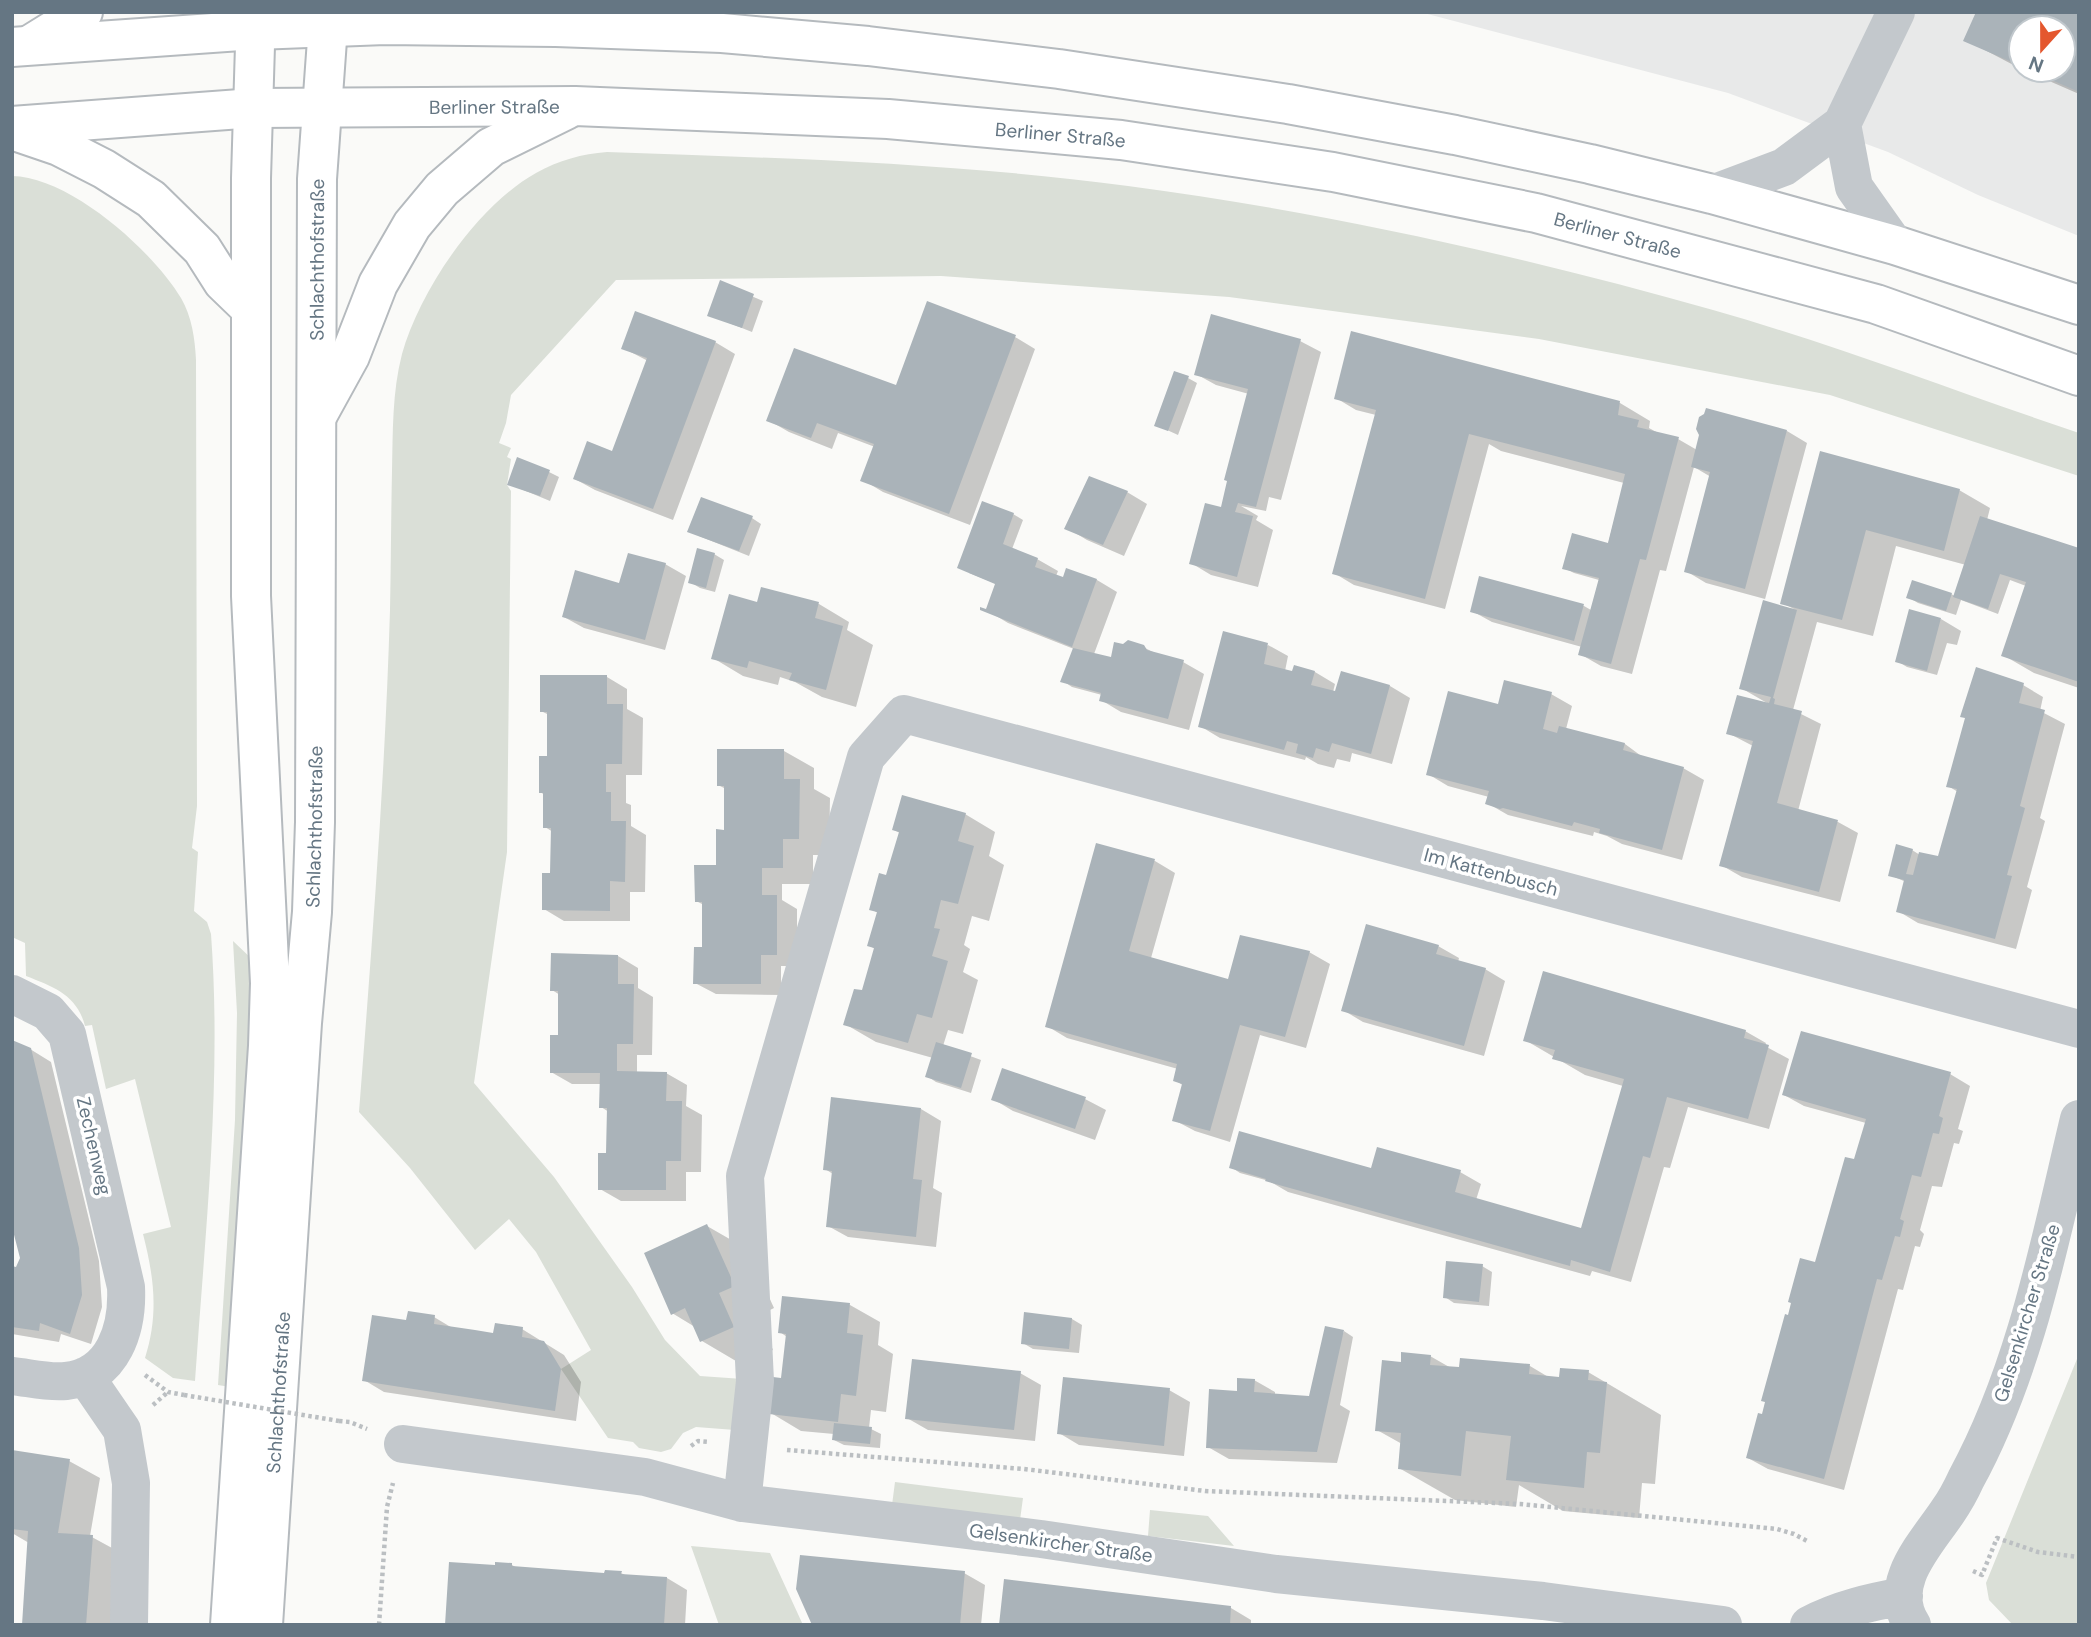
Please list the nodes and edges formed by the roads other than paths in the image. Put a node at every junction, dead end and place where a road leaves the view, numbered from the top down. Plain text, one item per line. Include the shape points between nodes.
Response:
1 (83, 12) edge
2 (511, 12) edge
3 (1896, 12) edge
4 (328, 20) edge
5 (256, 21) edge
6 (556, 27) junction
7 (20, 46) edge
8 (575, 106) junction
9 (321, 107) junction
10 (254, 108) junction
11 (1842, 124) junction
12 (12, 128) edge
13 (1712, 194) junction
14 (1895, 245) junction
15 (2079, 304) edge
16 (251, 309) junction
17 (2079, 376) edge
18 (315, 421) junction
19 (12, 994) edge
20 (2079, 1029) edge
21 (2079, 1119) edge
22 (12, 1376) edge
23 (85, 1376) junction
24 (402, 1444) road end
25 (742, 1503) junction
26 (1908, 1610) edge
27 (129, 1625) edge
28 (230, 1625) edge
29 (263, 1625) edge
30 (1723, 1625) edge
31 (1809, 1625) edge

1 - 7 main road
2 - 6 main road
3 - 11 street
4 - 5 main road
4 - 6 main road
4 - 9 main road, Schlachthofstraße
5 - 7 main road
5 - 10 main road, Schlachthofstraße
6 - 13 main road via 735,34 1059,69 1455,135
8 - 9 main road, Berliner Straße
8 - 17 main road, Berliner Straße via 888,120 1121,140 1333,172 1536,213 1876,304
8 - 18 main road via 491,147 442,189 412,225 378,284 351,356
9 - 10 main road, Berliner Straße
9 - 18 main road, Schlachthofstraße
10 - 12 main road, Berliner Straße
10 - 16 main road, Schlachthofstraße
11 - 13 street via 1784,167
11 - 14 street via 1854,187
12 - 16 main road via 59,146 151,199 202,249 223,282
13 - 14 main road
14 - 15 main road
16 - 28 main road, Schlachthofstraße via 251,596 270,983
18 - 29 main road, Schlachthofstraße via 312,912
19 - 23 street, Zechenweg via 48,1012 67,1034 126,1287 127,1310 114,1353
20 - 25 street, Im Kattenbusch via 904,714 866,757 745,1176 755,1381
21 - 26 street, Gelsenkircher Straße via 2035,1297 2002,1397 1968,1477 1915,1555 1907,1576
22 - 23 street via 67,1381
23 - 27 street via 122,1430 131,1483
24 - 25 street, Gelsenkircher Straße via 645,1477
25 - 30 street, Gelsenkircher Straße via 1041,1539 1276,1574
26 - 31 street, Gelsenkircher Straße via 1867,1603

